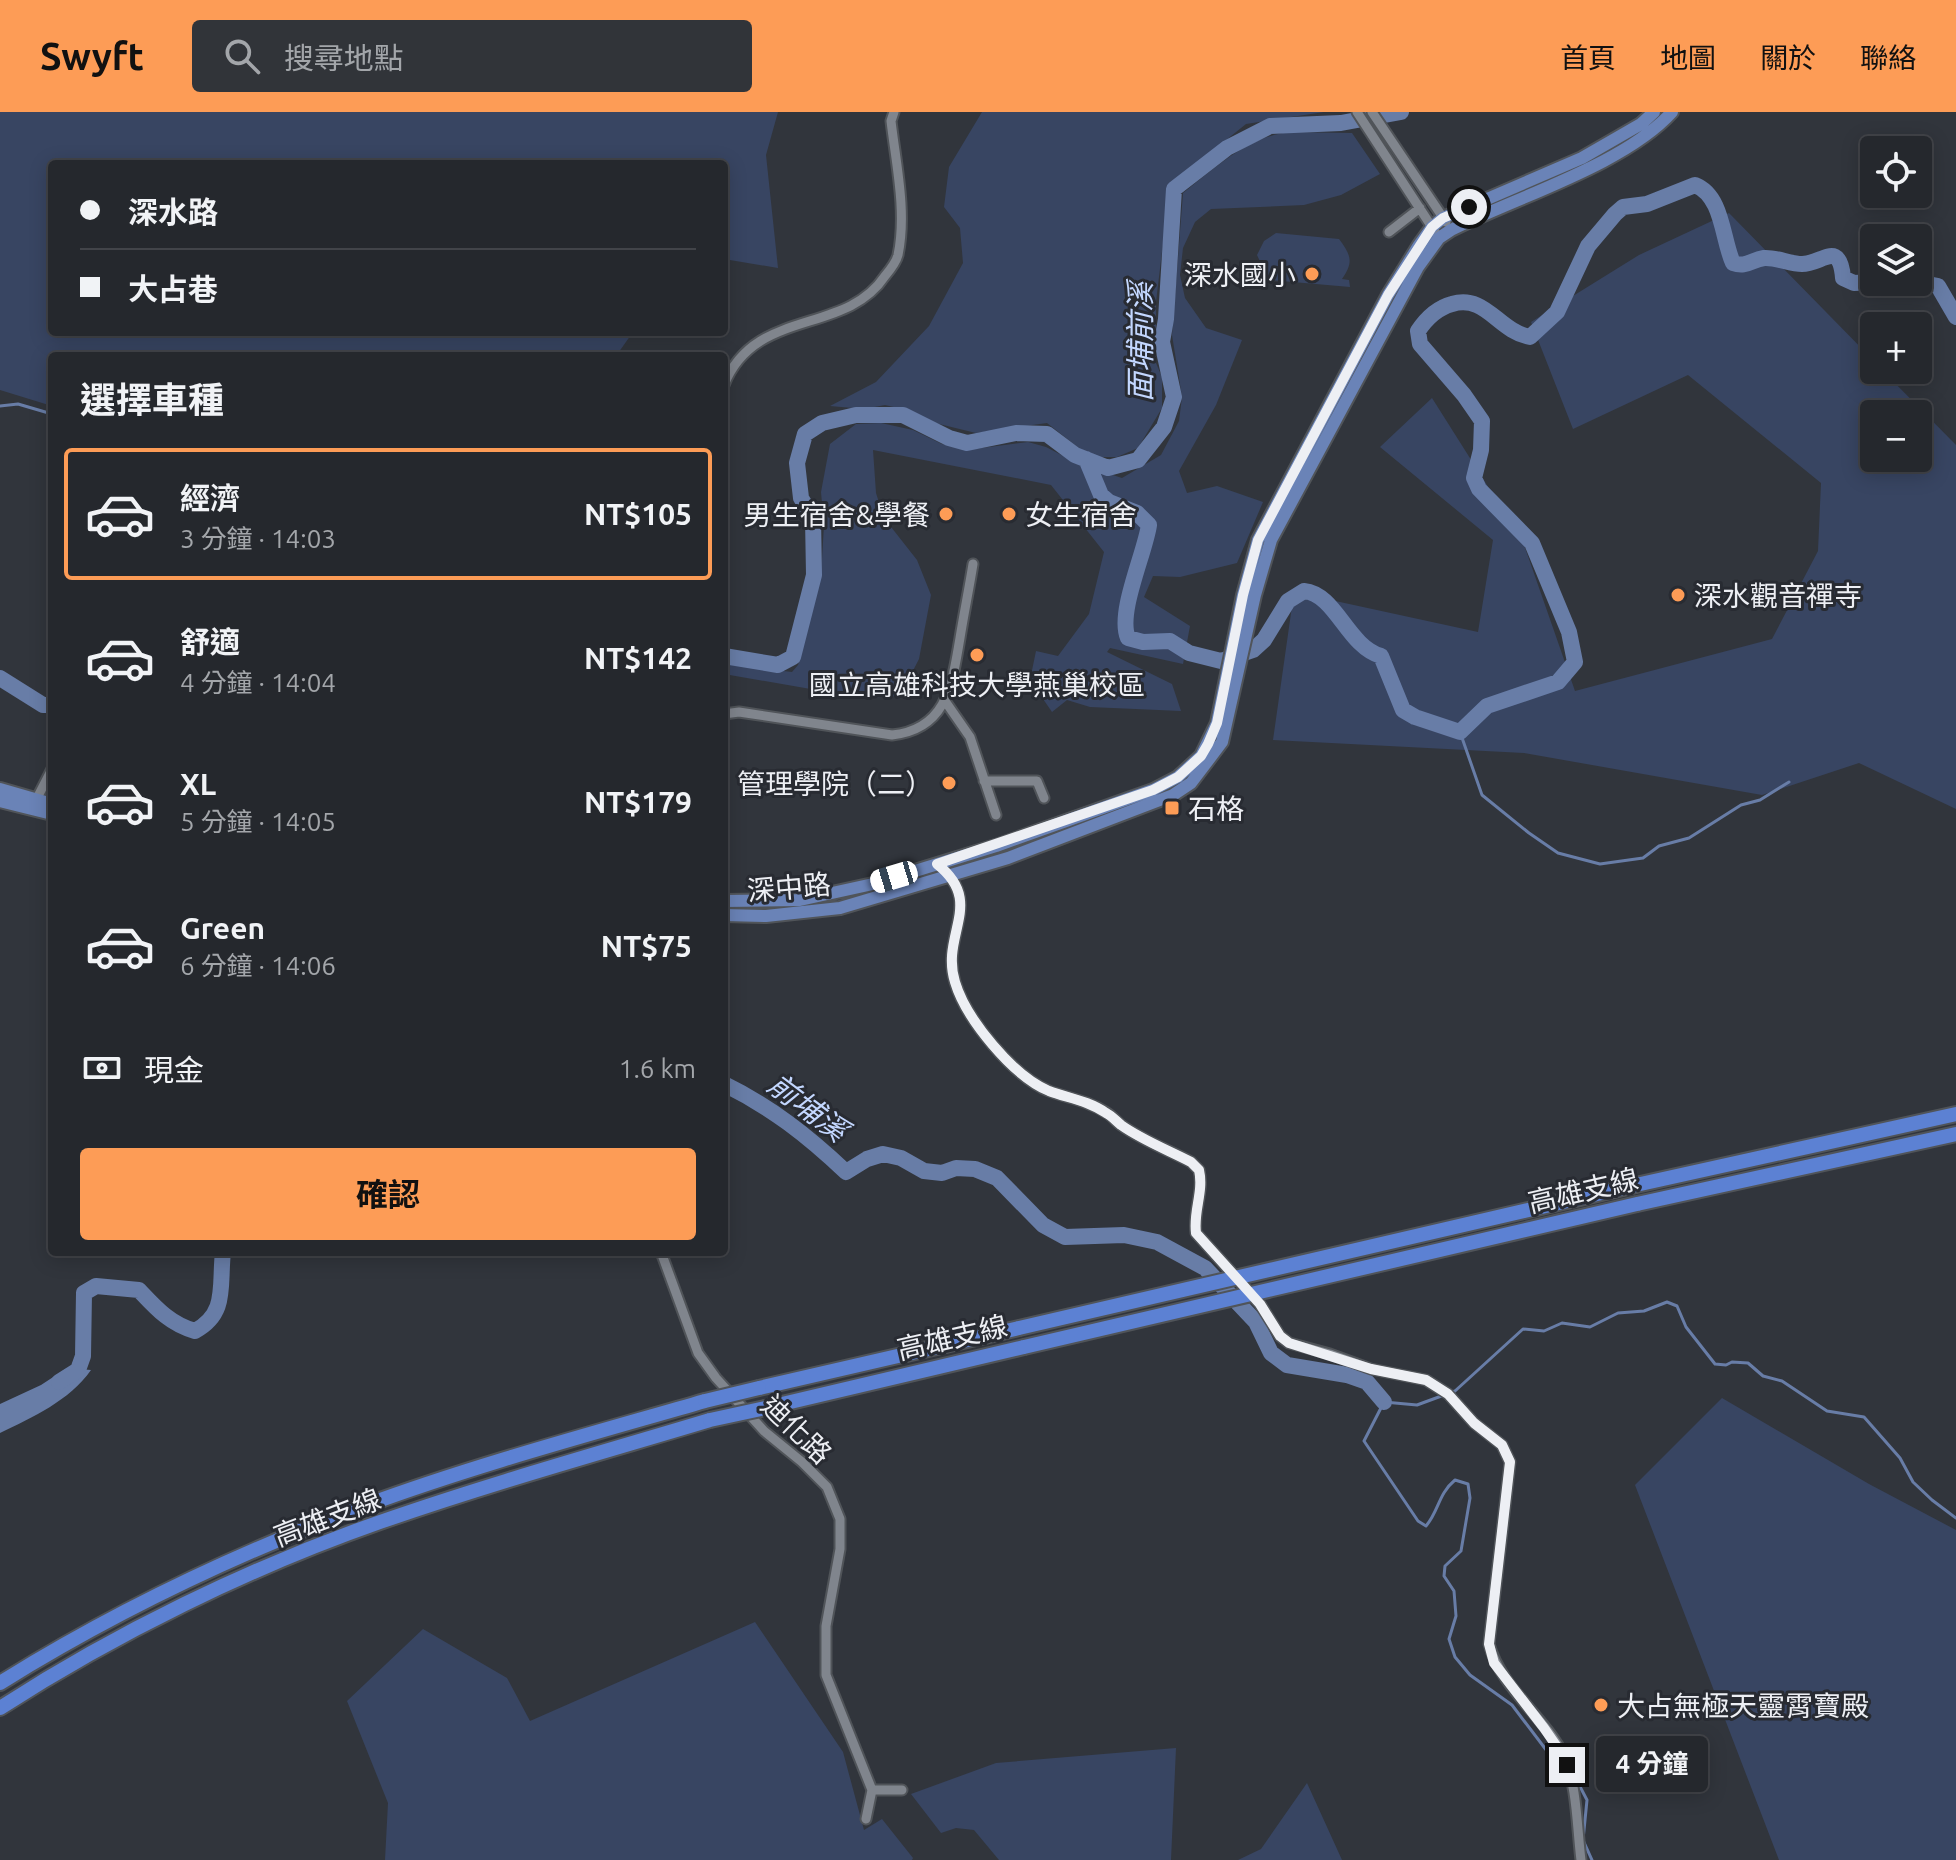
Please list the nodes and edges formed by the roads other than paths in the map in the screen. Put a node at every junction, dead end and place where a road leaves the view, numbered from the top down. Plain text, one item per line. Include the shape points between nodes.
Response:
1 (894, 112) edge
2 (1357, 112) edge
3 (1372, 112) edge
4 (1654, 112) edge
5 (1672, 112) edge
6 (1417, 204) junction
7 (1443, 218) junction
8 (1451, 230) junction
9 (1389, 232) dead end
10 (1436, 233) junction
11 (728, 375) edge
12 (973, 564) dead end
13 (945, 701) junction
14 (728, 713) edge
15 (1223, 720) junction
16 (48, 777) edge
17 (984, 781) junction
18 (0, 789) edge
19 (1044, 798) dead end
20 (0, 801) edge
21 (35, 804) junction
22 (48, 804) edge
23 (48, 812) edge
24 (996, 815) dead end
25 (937, 864) junction
26 (954, 879) junction
27 (728, 901) edge
28 (728, 915) edge
29 (1956, 1114) edge
30 (1956, 1134) edge
31 (662, 1256) edge
32 (0, 1683) edge
33 (0, 1708) edge
34 (872, 1790) junction
35 (902, 1790) dead end
36 (866, 1819) dead end
37 (1581, 1860) edge

1 - 11 street via 902,220 897,259 881,282 852,306 768,334
2 - 6 street
3 - 7 street
4 - 7 main road via 1582,158
5 - 8 main road via 1660,125 1585,170
6 - 9 street
6 - 10 street
7 - 8 street
7 - 10 main road
8 - 10 main road
10 - 15 main road via 1388,295 1258,540
12 - 13 street
13 - 14 street via 920,727 892,735
13 - 17 street via 970,737
15 - 25 main road, 深中路 via 1201,756 1170,781
15 - 26 main road, 深中路 via 1219,749 1191,783 1173,795
16 - 21 street
17 - 19 street via 1037,781
17 - 24 street
18 - 21 main road
20 - 21 main road
21 - 22 main road
21 - 23 main road
25 - 26 street
25 - 27 main road, 深中路 via 822,897
26 - 28 main road, 深中路 via 840,908
26 - 37 street via 960,904 950,962 955,984 1011,1067 1191,1162 1199,1170 1201,1194 1196,1233 1289,1343 1426,1380 1502,1445 1510,1462 1489,1644 1494,1663 1564,1757
29 - 32 highway, 高雄支線, bridge via 759,1388 535,1450 365,1506 246,1553
30 - 33 highway, 高雄支線, bridge via 710,1420 379,1523 259,1571 133,1631
31 - 34 street, 迪化路 via 698,1353 764,1431 827,1487 840,1519 826,1626 826,1675
34 - 35 street
34 - 36 street

